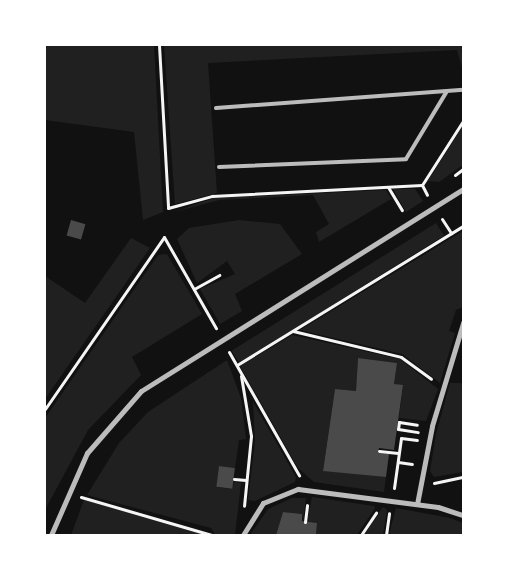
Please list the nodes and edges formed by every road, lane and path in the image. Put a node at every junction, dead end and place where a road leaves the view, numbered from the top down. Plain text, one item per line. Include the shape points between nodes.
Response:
1 (159, 45) edge
2 (463, 90) edge
3 (447, 91) junction
4 (216, 108) dead end
5 (463, 121) edge
6 (219, 167) dead end
7 (422, 185) junction
8 (388, 187) junction
9 (463, 188) edge
10 (429, 197) dead end
11 (403, 212) dead end
12 (442, 219) dead end
13 (463, 226) edge
14 (451, 233) junction
15 (219, 274) dead end
16 (194, 289) junction
17 (463, 323) edge
18 (216, 328) dead end
19 (293, 331) junction
20 (222, 358) dead end
21 (237, 367) junction
22 (444, 389) junction
23 (45, 410) edge
24 (400, 422) dead end
25 (432, 426) joint
26 (430, 433) junction
27 (428, 442) junction
28 (379, 451) dead end
29 (399, 453) junction
30 (463, 477) edge
31 (234, 478) dead end
32 (246, 480) junction
33 (420, 486) junction
34 (306, 488) junction
35 (84, 491) dead end
36 (81, 497) junction
37 (384, 500) junction
38 (392, 501) junction
39 (417, 504) junction
40 (78, 505) dead end
41 (463, 515) edge
42 (248, 521) junction
43 (51, 535) edge
44 (212, 535) edge
45 (243, 535) edge
46 (361, 535) edge
47 (386, 535) edge

1 - 8 path via 168,208 212,196
2 - 3 lane
3 - 4 lane
3 - 6 lane via 406,159
5 - 7 path
7 - 8 path
7 - 10 path
8 - 11 path
9 - 43 street via 141,391 87,454
12 - 14 path
13 - 14 path
14 - 19 path
15 - 16 path
16 - 18 path
16 - 23 path via 164,237
17 - 22 street
19 - 21 path
19 - 22 path via 401,357
20 - 21 path via 229,352
21 - 32 path via 250,427
21 - 34 path
22 - 25 street
24 - 26 path via 398,429
25 - 26 street
26 - 27 street
27 - 29 path via 401,438
27 - 33 street
28 - 29 path
29 - 38 path
30 - 33 path
31 - 32 path
32 - 42 path
33 - 39 street
34 - 37 street
34 - 42 street via 275,495
35 - 36 path
36 - 40 path
36 - 44 path
37 - 38 street
37 - 46 path
38 - 39 street
38 - 47 path
39 - 41 street
42 - 45 street

